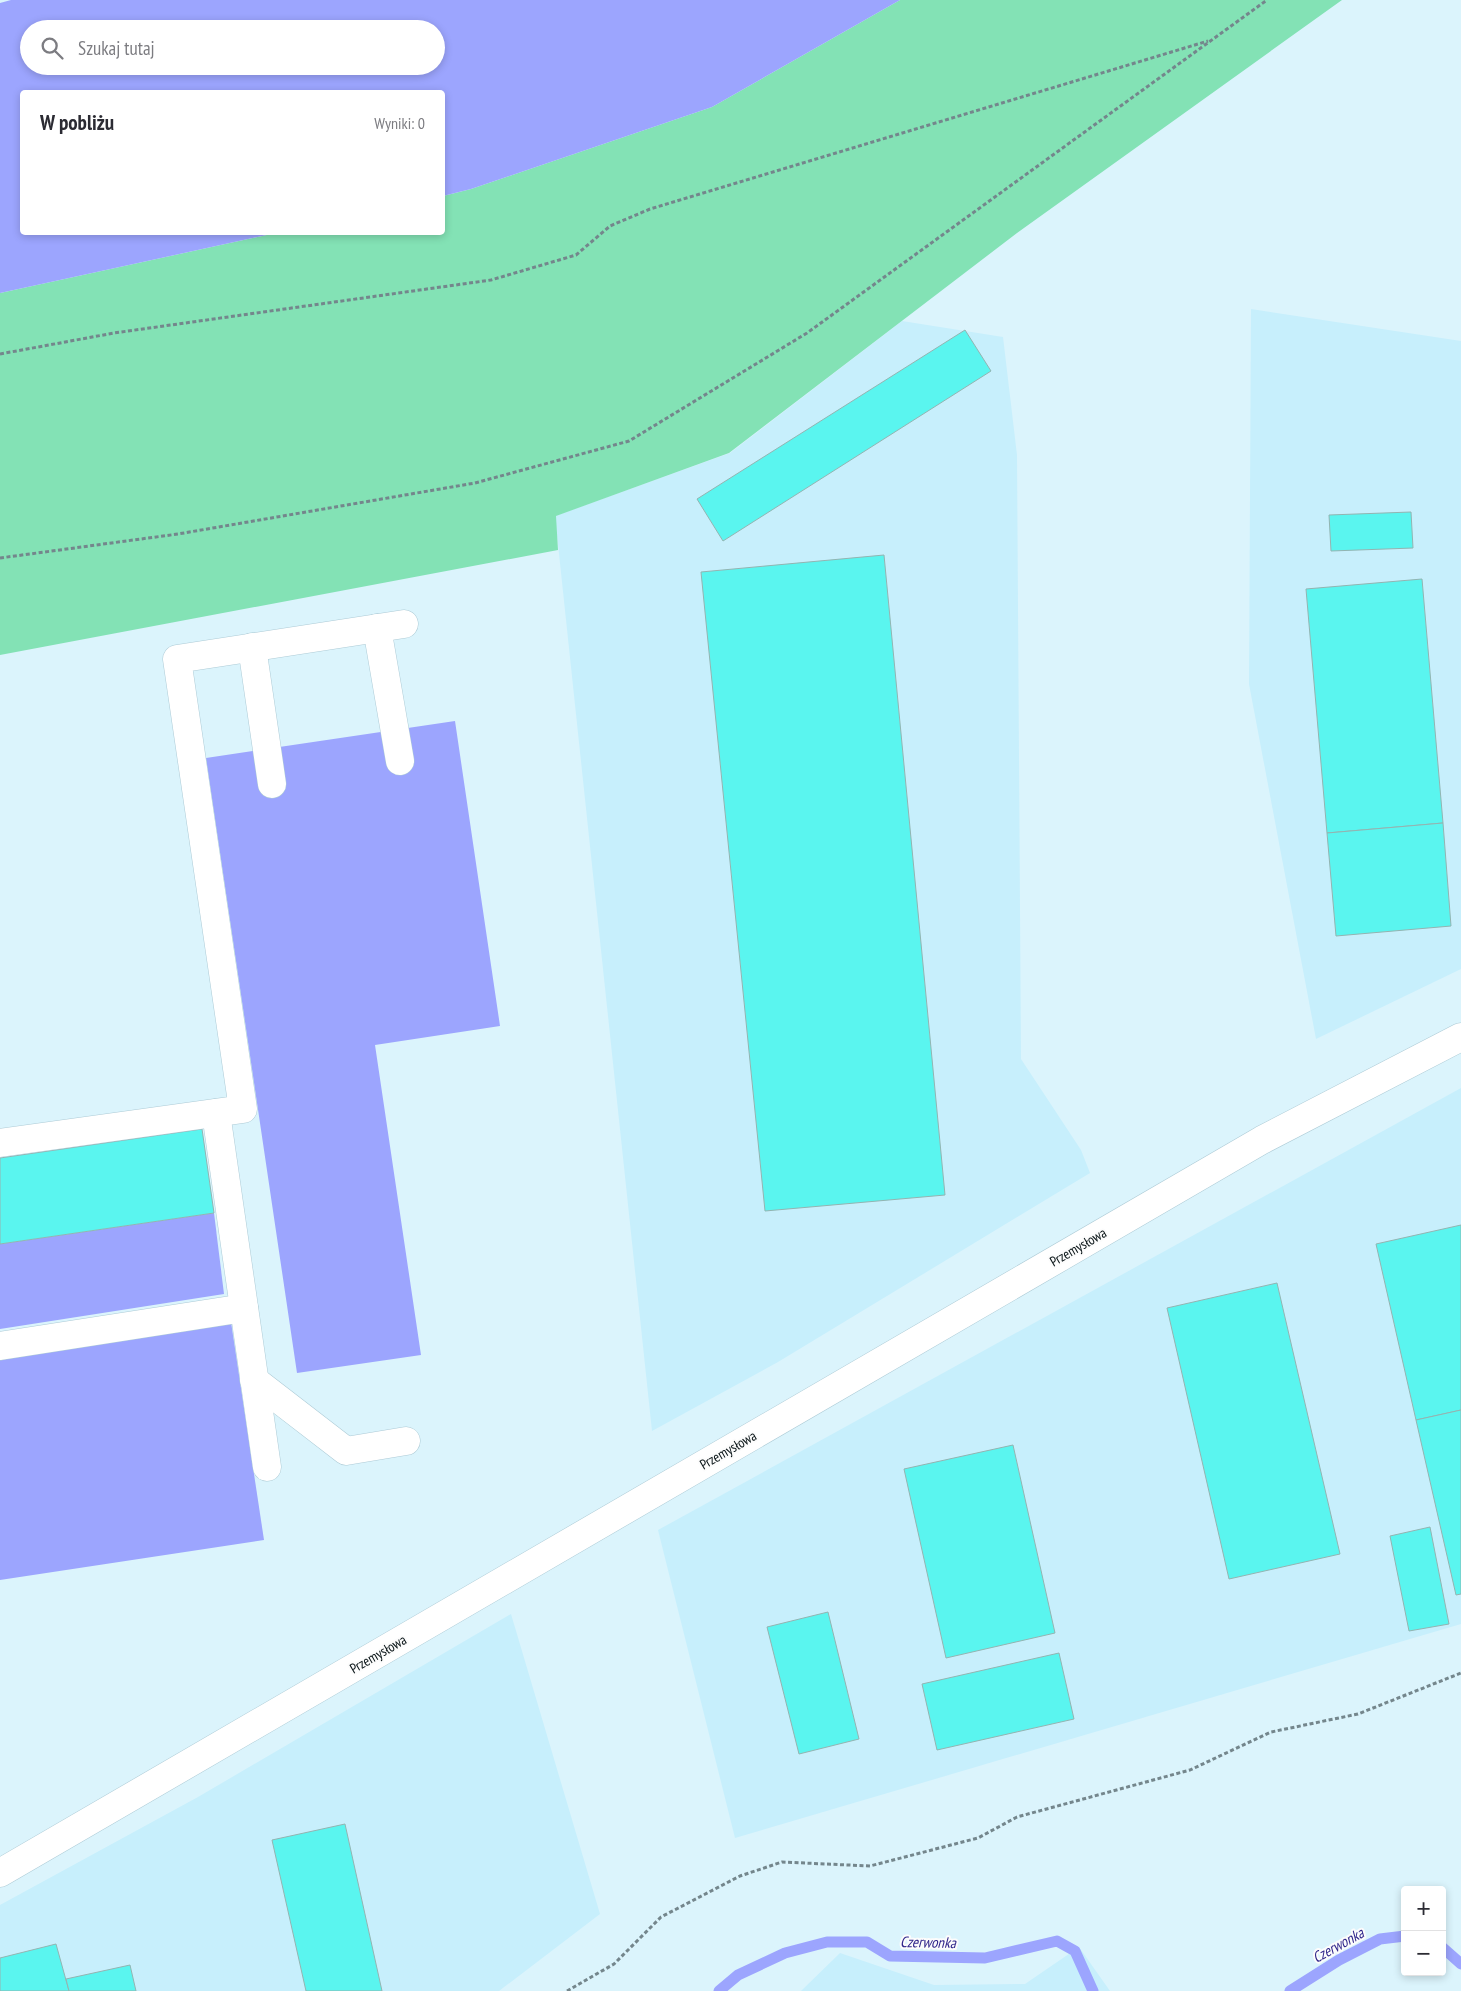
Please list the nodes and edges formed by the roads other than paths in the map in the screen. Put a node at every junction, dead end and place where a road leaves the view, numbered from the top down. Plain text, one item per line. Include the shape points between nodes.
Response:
1 (404, 624) dead end
2 (377, 628) junction
3 (252, 647) junction
4 (400, 761) dead end
5 (272, 784) dead end
6 (1461, 1036) edge
7 (216, 1113) junction
8 (0, 1143) edge
9 (244, 1308) junction
10 (0, 1346) edge
11 (254, 1380) junction
12 (406, 1441) dead end
13 (266, 1467) dead end
14 (0, 1873) edge

1 - 2 street
2 - 3 street
2 - 4 street
3 - 5 street
3 - 7 street via 176,658 243,1109
6 - 14 street, Przemysłowa via 1262,1140
7 - 8 street
7 - 9 street
9 - 10 street
9 - 11 street
11 - 12 street via 346,1452
11 - 13 street

